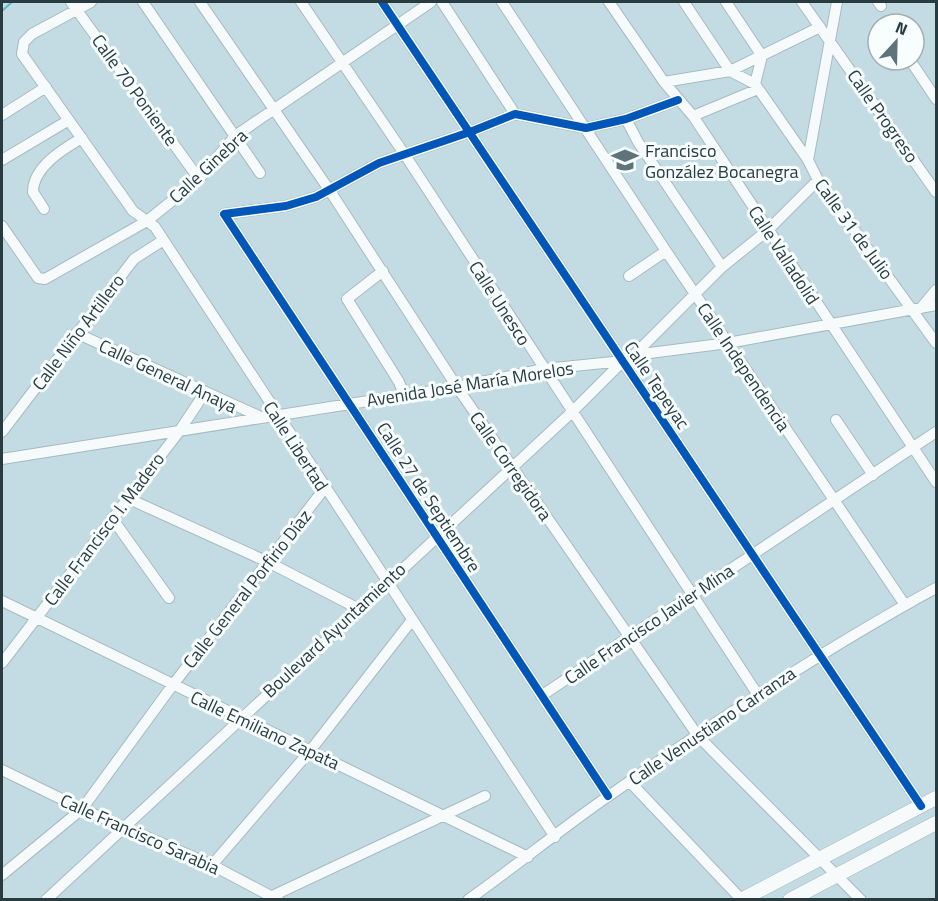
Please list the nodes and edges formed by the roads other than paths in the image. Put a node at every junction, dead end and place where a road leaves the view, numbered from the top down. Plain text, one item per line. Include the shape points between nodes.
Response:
1 (91, 2) edge
2 (143, 2) edge
3 (201, 2) edge
4 (301, 2) edge
5 (382, 2) edge
6 (431, 2) edge
7 (442, 2) edge
8 (502, 2) edge
9 (609, 2) edge
10 (684, 2) edge
11 (726, 2) edge
12 (802, 2) edge
13 (837, 2) edge
14 (74, 6) edge
15 (398, 26) junction
16 (820, 27) junction
17 (829, 40) junction
18 (762, 56) junction
19 (343, 63) junction
20 (730, 71) junction
21 (918, 72) edge
22 (664, 82) junction
23 (756, 86) junction
24 (46, 87) junction
25 (936, 99) edge
26 (678, 100) junction
27 (274, 108) junction
28 (514, 114) junction
29 (2, 115) edge
30 (693, 116) junction
31 (626, 119) junction
32 (69, 120) junction
33 (586, 128) junction
34 (470, 132) junction
35 (235, 136) junction
36 (82, 138) junction
37 (405, 155) junction
38 (2, 160) edge
39 (808, 160) junction
40 (260, 173) dead end
41 (199, 179) junction
42 (818, 180) junction
43 (330, 191) junction
44 (936, 192) edge
45 (44, 210) dead end
46 (147, 221) junction
47 (2, 226) edge
48 (768, 230) junction
49 (162, 241) junction
50 (666, 251) junction
51 (722, 267) junction
52 (383, 272) junction
53 (629, 276) dead end
54 (936, 290) edge
55 (695, 294) junction
56 (936, 305) edge
57 (917, 310) junction
58 (830, 326) junction
59 (76, 333) junction
60 (728, 343) junction
61 (936, 343) edge
62 (633, 355) junction
63 (623, 361) junction
64 (543, 369) junction
65 (457, 387) junction
66 (204, 394) junction
67 (404, 395) junction
68 (351, 404) junction
69 (572, 412) junction
70 (276, 415) junction
71 (261, 417) junction
72 (836, 420) dead end
73 (2, 432) edge
74 (936, 432) edge
75 (178, 433) junction
76 (913, 447) junction
77 (2, 459) edge
78 (512, 467) junction
79 (873, 475) junction
80 (936, 482) edge
81 (324, 489) junction
82 (127, 498) junction
83 (835, 501) junction
84 (112, 518) junction
85 (435, 536) junction
86 (752, 555) junction
87 (268, 562) junction
88 (385, 582) junction
89 (936, 588) edge
90 (693, 594) junction
91 (169, 598) dead end
92 (2, 601) edge
93 (905, 605) junction
94 (357, 608) junction
95 (36, 618) junction
96 (412, 620) junction
97 (630, 636) junction
98 (820, 654) junction
99 (2, 663) edge
100 (172, 686) junction
101 (758, 695) junction
102 (541, 696) junction
103 (241, 717) junction
104 (698, 735) junction
105 (310, 751) junction
106 (2, 770) edge
107 (630, 782) junction
108 (485, 796) dead end
109 (608, 796) junction
110 (936, 798) edge
111 (921, 806) junction
112 (82, 809) junction
113 (446, 816) junction
114 (936, 823) edge
115 (126, 827) junction
116 (555, 837) junction
117 (528, 857) junction
118 (822, 858) junction
119 (212, 865) junction
120 (837, 874) junction
121 (2, 875) edge
122 (271, 899) edge
123 (741, 899) edge
124 (46, 900) edge
125 (468, 900) edge
126 (790, 900) edge
127 (861, 900) edge

1 - 14 street
2 - 35 street
3 - 27 street, Calle Corregidora
4 - 19 street, Calle Unesco
5 - 15 street, Calle Tepeyac
6 - 15 street, Calle Ginebra
7 - 28 street
8 - 33 street, Calle Independencia
9 - 22 street, Calle Valladolid
10 - 20 street
11 - 18 street
12 - 16 street, Calle Progreso
13 - 17 street
14 - 24 street, Calle Libertad via 24,42 22,54
14 - 41 street, Calle 70 Poniente
15 - 19 street, Calle Ginebra
15 - 34 street, Calle Tepeyac
16 - 17 street, Calle Progreso
16 - 18 street
17 - 39 street
17 - 44 street, Calle Progreso
18 - 20 street
18 - 23 street
19 - 27 street, Calle Ginebra
19 - 37 street, Calle Unesco
20 - 22 street
20 - 23 street, Calle 31 de Julio
21 - 25 street
22 - 26 street, Calle Valladolid
23 - 30 street
23 - 39 street, Calle 31 de Julio
24 - 29 street
24 - 32 street, Calle Libertad
26 - 30 street, Calle Valladolid
26 - 31 street
27 - 35 street, Calle Ginebra
27 - 43 street, Calle Corregidora
28 - 33 street
28 - 34 street
30 - 48 street, Calle Valladolid
31 - 33 street
31 - 51 street
32 - 36 street, Calle Libertad
32 - 38 street
33 - 50 street, Calle Independencia
34 - 37 street
34 - 63 street, Calle Tepeyac
35 - 40 street
35 - 41 street, Calle Ginebra
36 - 45 street via 48,163 34,182 33,192
36 - 46 street, Calle Libertad via 133,211
37 - 43 street via 364,170
37 - 64 street, Calle Unesco
39 - 42 street, Calle 31 de Julio
41 - 46 street, Calle Ginebra
42 - 48 street
42 - 57 street, Calle 31 de Julio
43 - 52 street, Calle Corregidora
43 - 68 street, Calle 27 de Septiembre via 285,206 224,214
46 - 47 street, Calle Ginebra via 45,279 38,278
46 - 49 street, Calle Libertad
48 - 51 street
48 - 58 street, Calle Valladolid
49 - 59 street, Calle Niño Artillero via 134,259
49 - 70 street, Calle Libertad
50 - 53 street
50 - 55 street, Calle Independencia
51 - 55 street
52 - 65 street, Calle Corregidora
52 - 67 street via 347,299
54 - 57 street
55 - 60 street, Calle Independencia
55 - 62 street
56 - 57 street, Avenida José María Morelos
57 - 58 street, Avenida José María Morelos
57 - 61 street, Calle 31 de Julio
58 - 60 street, Avenida José María Morelos
58 - 76 street, Calle Valladolid
59 - 66 street, Calle General Anaya
59 - 73 street, Calle Niño Artillero
60 - 62 street, Avenida José María Morelos
60 - 83 street, Calle Independencia
62 - 63 street, Avenida José María Morelos
63 - 64 street, Avenida José María Morelos
63 - 69 street, Boulevard Ayuntamiento
63 - 86 street, Calle Tepeyac
64 - 65 street, Avenida José María Morelos
64 - 69 street, Calle Unesco
65 - 67 street, Avenida José María Morelos
65 - 78 street, Calle Corregidora
66 - 71 street, Calle General Anaya
66 - 75 street, Calle Francisco I. Madero
67 - 68 street, Avenida José María Morelos
68 - 70 street, Avenida José María Morelos
68 - 85 street, Calle 27 de Septiembre
69 - 78 street, Boulevard Ayuntamiento
69 - 90 street, Calle Unesco
70 - 71 street, Avenida José María Morelos
70 - 81 street, Calle Libertad
71 - 75 street, Avenida José María Morelos
72 - 79 street
74 - 76 street, Calle Francisco Javier Mina
75 - 77 street, Avenida José María Morelos
75 - 82 street, Calle Francisco I. Madero
76 - 79 street, Calle Francisco Javier Mina
76 - 80 street, Calle Valladolid
78 - 85 street, Boulevard Ayuntamiento
78 - 97 street, Calle Corregidora
79 - 83 street, Calle Francisco Javier Mina
81 - 87 street, Calle General Porfirio Díaz
81 - 88 street, Calle Libertad
82 - 84 street, Calle Francisco I. Madero
82 - 87 street
83 - 86 street, Calle Francisco Javier Mina
83 - 93 street, Calle Independencia
84 - 91 street
84 - 95 street, Calle Francisco I. Madero
85 - 88 street, Boulevard Ayuntamiento
85 - 102 street, Calle 27 de Septiembre
86 - 90 street, Calle Francisco Javier Mina
86 - 98 street, Calle Tepeyac
87 - 94 street
87 - 100 street, Calle General Porfirio Díaz
88 - 94 street, Boulevard Ayuntamiento
88 - 96 street, Calle Libertad
89 - 93 street, Calle Venustiano Carranza
90 - 97 street, Calle Francisco Javier Mina
90 - 101 street, Calle Unesco
92 - 95 street, Calle Emiliano Zapata
93 - 98 street, Calle Venustiano Carranza
94 - 103 street, Boulevard Ayuntamiento
95 - 99 street, Calle Francisco I. Madero
95 - 100 street, Calle Emiliano Zapata
96 - 105 street
96 - 116 street, Calle Libertad
97 - 102 street, Calle Francisco Javier Mina
97 - 104 street, Calle Corregidora
98 - 101 street, Calle Venustiano Carranza
98 - 111 street, Calle Tepeyac
100 - 103 street, Calle Emiliano Zapata
100 - 112 street, Calle General Porfirio Díaz
101 - 104 street, Calle Venustiano Carranza
102 - 109 street, Calle 27 de Septiembre
103 - 105 street, Calle Emiliano Zapata
103 - 115 street, Boulevard Ayuntamiento
104 - 107 street, Calle Venustiano Carranza
104 - 118 street, Calle Corregidora
105 - 113 street, Calle Emiliano Zapata
105 - 119 street
106 - 112 street, Calle Francisco Sarabia
107 - 109 street, Calle Venustiano Carranza
107 - 123 street
108 - 113 street
109 - 116 street, Calle Venustiano Carranza
110 - 111 main road
111 - 118 main road
112 - 115 street, Calle Francisco Sarabia
112 - 121 street, Calle General Porfirio Díaz
113 - 117 street, Calle Emiliano Zapata
113 - 122 street
114 - 120 main road
115 - 119 street, Calle Francisco Sarabia
115 - 124 street, Boulevard Ayuntamiento
116 - 117 street, Calle Venustiano Carranza
117 - 125 street, Calle Venustiano Carranza
118 - 120 street, Calle Corregidora
118 - 123 main road
119 - 122 street, Calle Francisco Sarabia
120 - 126 main road
120 - 127 street, Calle Corregidora

